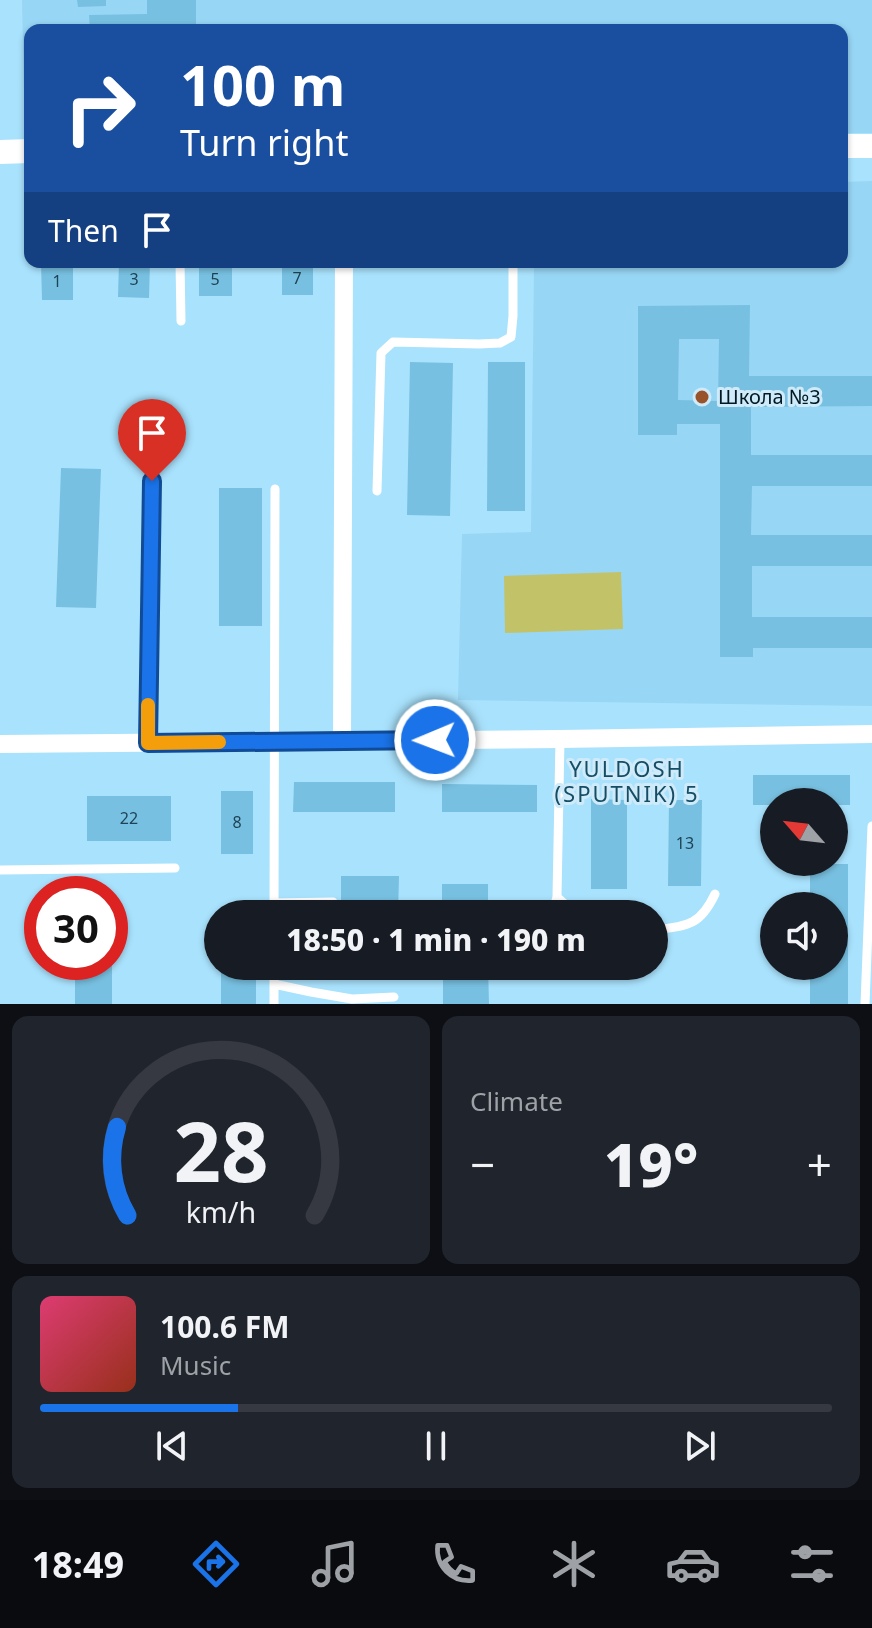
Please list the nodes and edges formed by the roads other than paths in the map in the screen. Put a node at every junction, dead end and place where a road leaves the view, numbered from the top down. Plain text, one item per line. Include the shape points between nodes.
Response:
1 (848, 146) edge
2 (872, 146) edge
3 (24, 151) edge
4 (0, 152) edge
5 (180, 268) edge
6 (344, 268) edge
7 (513, 268) edge
8 (181, 321) dead end
9 (152, 481) dead end
10 (275, 489) dead end
11 (377, 491) dead end
12 (872, 734) edge
13 (560, 739) junction
14 (342, 741) junction
15 (274, 742) junction
16 (148, 743) junction
17 (0, 744) edge
18 (872, 826) edge
19 (175, 868) dead end
20 (0, 870) edge
21 (715, 894) dead end
22 (557, 897) junction
23 (274, 900) edge
24 (556, 900) edge
25 (560, 900) edge
26 (668, 928) edge
27 (869, 976) edge
28 (274, 980) edge
29 (274, 984) junction
30 (394, 997) dead end
31 (274, 1004) edge
32 (865, 1004) edge

1 - 2 street
3 - 4 street
5 - 8 lane
6 - 14 street
7 - 11 lane via 511,337 479,344 393,342 381,353
9 - 16 lane
10 - 15 lane
12 - 13 street
13 - 14 street
13 - 22 lane
14 - 15 street
15 - 16 street
15 - 23 lane
16 - 17 street
18 - 27 lane
19 - 20 lane
21 - 26 lane via 697,920
22 - 24 lane
22 - 25 lane
27 - 32 lane
28 - 29 lane
29 - 30 lane via 352,999
29 - 31 lane

